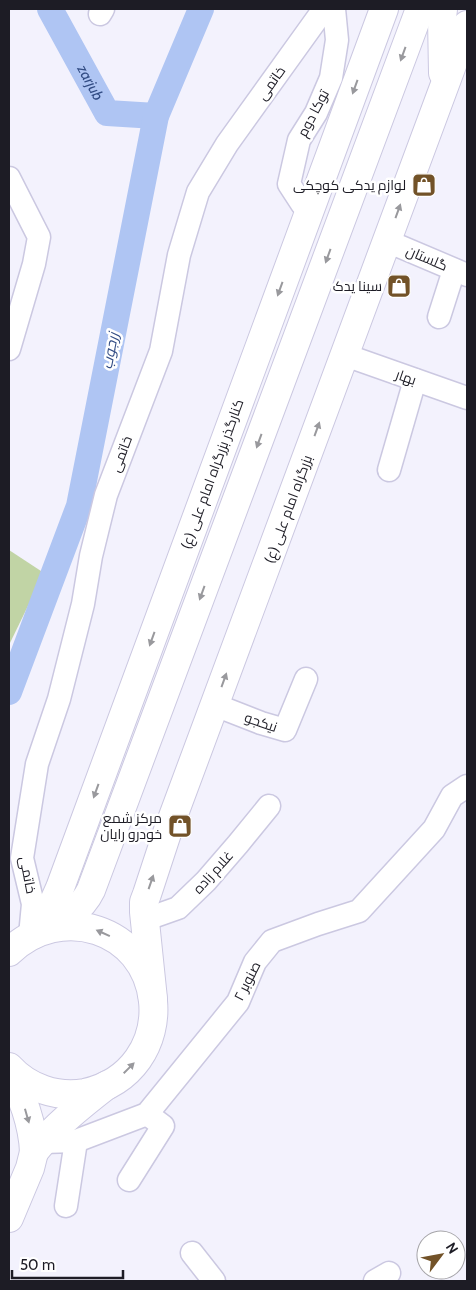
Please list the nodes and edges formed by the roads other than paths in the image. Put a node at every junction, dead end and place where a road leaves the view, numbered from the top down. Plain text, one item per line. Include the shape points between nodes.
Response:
1 (324, 9) edge
2 (334, 9) edge
3 (384, 9) edge
4 (420, 9) edge
5 (443, 9) edge
6 (464, 42) edge
7 (443, 89) junction
8 (9, 178) edge
9 (310, 210) junction
10 (340, 222) junction
11 (387, 241) junction
12 (461, 272) edge
13 (439, 317) dead end
14 (9, 349) edge
15 (345, 355) junction
16 (415, 380) junction
17 (467, 398) edge
18 (389, 470) dead end
19 (306, 679) dead end
20 (215, 705) junction
21 (467, 786) edge
22 (269, 806) dead end
23 (144, 920) junction
24 (22, 940) edge
25 (153, 999) junction
26 (9, 1069) edge
27 (107, 1086) junction
28 (147, 1114) junction
29 (76, 1141) junction
30 (36, 1154) junction
31 (129, 1180) dead end
32 (66, 1206) dead end
33 (9, 1218) edge
34 (192, 1253) dead end
35 (214, 1281) edge

1 - 24 street, خاتمی via 227,144 198,192 179,255 161,350 106,495 90,556 83,604 37,764 22,858 33,904
2 - 9 street, توکا دوم via 337,40 332,78 299,140 289,184
3 -> 9 main road, کنارگذر بزرگراه امام علی (ع)
4 -> 10 main road
5 - 7 main road
6 - 7 main road, بزرگراه امام علی (ع)
11 -> 7 main road, بزرگراه امام علی (ع)
8 - 14 street via 39,237
9 - 10 main road
9 -> 24 main road, کنارگذر بزرگراه امام علی (ع) via 60,888 51,908
10 -> 24 main road via 91,890 71,915
11 - 12 street, گلستان
11 - 15 main road, بزرگراه امام علی (ع)
12 - 13 street
15 - 16 street, بهار
20 -> 15 main road, بزرگراه امام علی (ع)
16 - 17 street, بهار
16 - 18 street
19 - 20 street, نیکجو via 285,730
23 -> 20 main road, بزرگراه امام علی (ع) via 147,894 168,830
21 - 28 street, صنوبر ۲ via 452,796 434,829 359,910 272,941 255,962 238,1002
22 - 23 street, غلام زاده via 212,874 178,908
23 - 25 main road, بزرگراه امام علی (ع)
25 -> 24 main road via 151,987 136,959 122,944 105,934 90,928 66,926 51,928
27 -> 25 main road via 130,1069 144,1050 153,1023
26 - 27 main road via 33,1085 56,1093 80,1094
26 -> 30 main road via 25,1108
27 - 30 main road via 50,1133
28 - 29 street
28 - 31 street via 163,1126
29 - 30 street via 47,1142
29 - 32 street
30 - 33 main road
34 - 35 street

